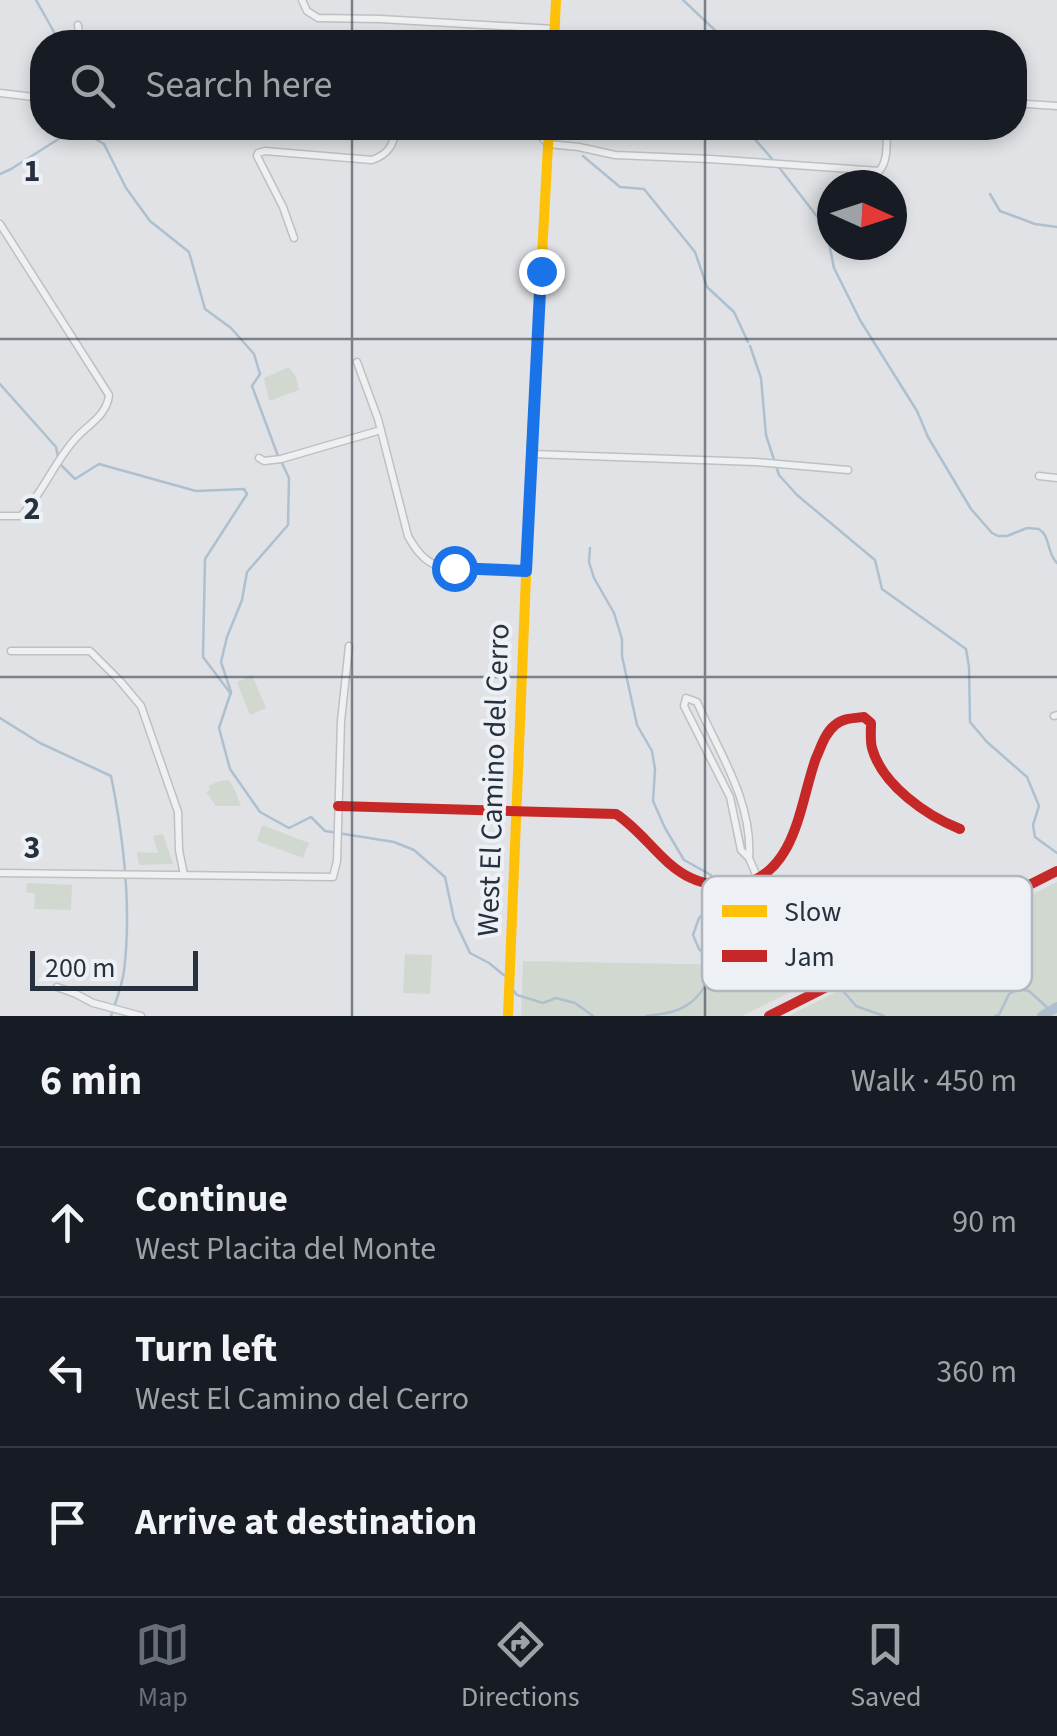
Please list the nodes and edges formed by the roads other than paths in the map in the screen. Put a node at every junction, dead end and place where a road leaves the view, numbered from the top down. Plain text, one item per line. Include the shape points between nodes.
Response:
1 (302, 0) edge
2 (556, 0) edge
3 (78, 25) dead end
4 (555, 29) joint
5 (79, 30) edge
6 (0, 93) edge
7 (30, 97) edge
8 (1027, 104) edge
9 (1057, 106) edge
10 (395, 140) edge
11 (544, 140) edge
12 (548, 140) edge
13 (887, 140) edge
14 (548, 144) junction
15 (0, 224) edge
16 (294, 238) dead end
17 (541, 278) junction
18 (560, 280) dead end
19 (358, 362) dead end
20 (381, 430) junction
21 (530, 454) junction
22 (260, 458) dead end
23 (848, 470) dead end
24 (1039, 476) dead end
25 (1057, 478) edge
26 (0, 516) edge
27 (526, 571) junction
28 (349, 646) dead end
29 (11, 650) dead end
30 (338, 806) junction
31 (518, 810) junction
32 (960, 829) dead end
33 (749, 858) junction
34 (1057, 871) edge
35 (0, 873) edge
36 (184, 875) junction
37 (757, 876) edge
38 (763, 876) edge
39 (702, 882) edge
40 (1032, 884) edge
41 (56, 987) dead end
42 (818, 991) edge
43 (141, 1016) edge
44 (508, 1016) edge
45 (768, 1016) edge

1 - 4 street via 318,18
2 - 4 street
3 - 5 street
6 - 7 street
8 - 9 street
10 - 16 street via 372,160 258,154
11 - 14 street
12 - 14 street, West El Camino del Cerro
13 - 14 street via 880,172
14 - 17 street, West El Camino del Cerro
15 - 26 street via 109,395 102,414 62,454 33,504 21,516
17 - 18 street
17 - 21 street, West El Camino del Cerro
19 - 20 street
20 - 22 street via 282,459
20 - 27 street via 408,536 422,554 442,566
21 - 23 street
21 - 27 street, West El Camino del Cerro
24 - 25 street
27 - 31 street, West El Camino del Cerro
28 - 30 street
29 - 36 street via 90,651 141,706 178,812
30 - 31 street
30 - 36 street via 333,877
31 - 39 street via 616,814 673,866
31 - 44 street, West El Camino del Cerro
32 - 38 street via 931,816 897,784 872,746 872,719 860,717 834,725 812,768 789,848
33 - 33 street via 738,791 697,702 686,698
33 - 37 street
34 - 40 street
35 - 36 street
41 - 43 street
42 - 45 street

